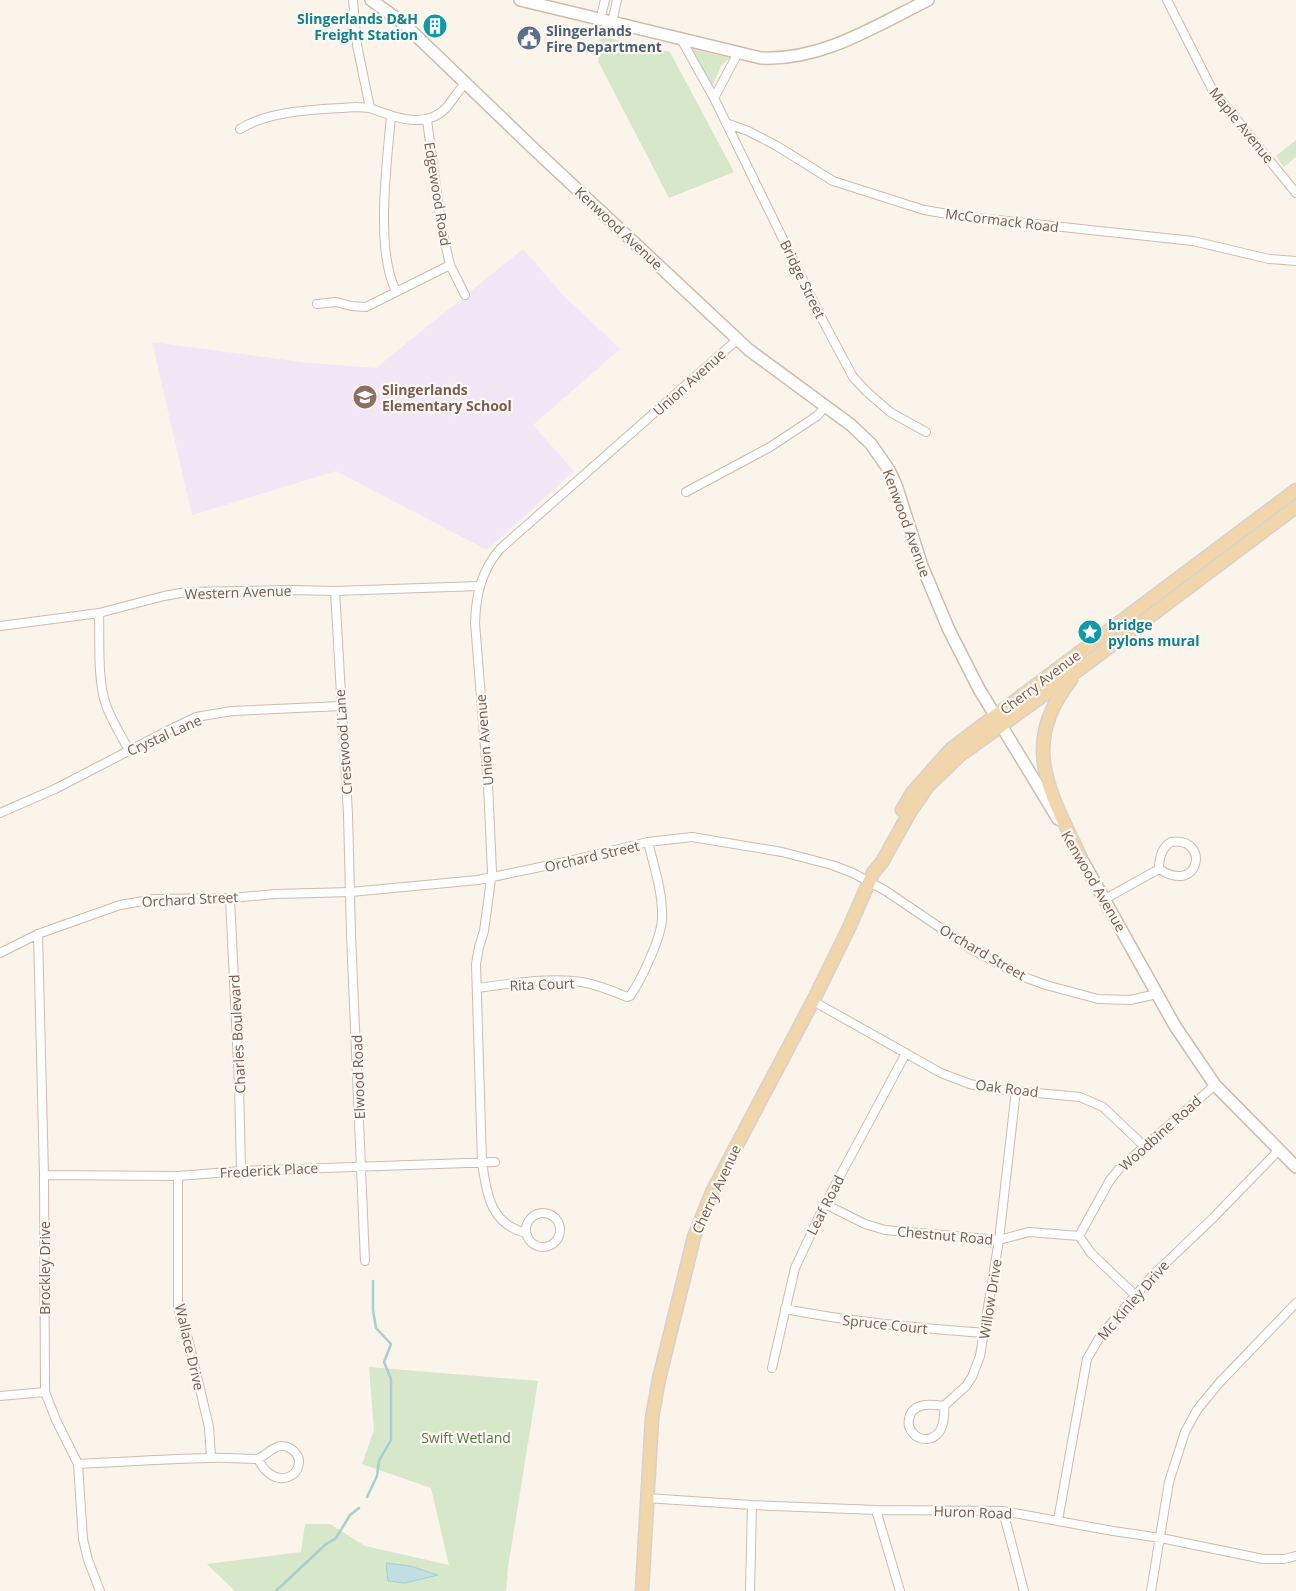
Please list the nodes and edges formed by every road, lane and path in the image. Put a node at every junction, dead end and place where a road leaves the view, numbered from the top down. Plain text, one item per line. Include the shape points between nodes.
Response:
1 (353, 0) edge
2 (371, 0) edge
3 (520, 0) edge
4 (605, 0) edge
5 (617, 0) edge
6 (928, 0) edge
7 (1167, 0) edge
8 (600, 20) junction
9 (612, 23) junction
10 (681, 39) junction
11 (738, 53) junction
12 (465, 83) junction
13 (714, 98) junction
14 (370, 108) junction
15 (391, 116) junction
16 (427, 120) junction
17 (726, 123) junction
18 (240, 129) dead end
19 (1296, 193) edge
20 (1296, 261) edge
21 (450, 265) junction
22 (396, 291) junction
23 (465, 295) dead end
24 (317, 304) dead end
25 (738, 339) junction
26 (825, 407) junction
27 (926, 432) dead end
28 (1296, 490) edge
29 (686, 492) dead end
30 (1296, 507) edge
31 (479, 586) junction
32 (335, 591) junction
33 (99, 613) junction
34 (0, 626) edge
35 (1084, 666) junction
36 (341, 706) junction
37 (998, 720) junction
38 (129, 750) junction
39 (0, 813) edge
40 (648, 842) junction
41 (1080, 856) junction
42 (1159, 869) junction
43 (871, 877) junction
44 (491, 878) junction
45 (350, 892) junction
46 (230, 898) junction
47 (1105, 899) junction
48 (38, 934) junction
49 (0, 953) edge
50 (477, 988) junction
51 (1157, 994) junction
52 (813, 1001) junction
53 (906, 1053) junction
54 (1215, 1084) junction
55 (1016, 1090) junction
56 (1144, 1146) junction
57 (1279, 1150) junction
58 (482, 1162) junction
59 (495, 1162) dead end
60 (361, 1166) junction
61 (1296, 1167) edge
62 (241, 1171) junction
63 (44, 1175) junction
64 (178, 1176) junction
65 (825, 1204) junction
66 (526, 1233) junction
67 (1079, 1236) junction
68 (999, 1240) junction
69 (366, 1261) dead end
70 (1135, 1295) junction
71 (1296, 1304) edge
72 (785, 1310) junction
73 (985, 1333) junction
74 (772, 1368) dead end
75 (45, 1392) junction
76 (0, 1396) edge
77 (944, 1406) junction
78 (211, 1458) junction
79 (258, 1459) junction
80 (78, 1464) junction
81 (646, 1498) junction
82 (752, 1505) junction
83 (876, 1510) junction
84 (1003, 1511) junction
85 (1058, 1520) junction
86 (1161, 1538) junction
87 (1296, 1556) edge
88 (100, 1591) edge
89 (642, 1591) edge
90 (750, 1591) edge
91 (900, 1591) edge
92 (1024, 1591) edge
93 (1152, 1591) edge

1 - 14 street via 357,44
2 - 12 main road, Kenwood Avenue via 403,23
3 - 8 main road
4 - 8 street
5 - 9 street
6 - 11 main road via 815,53 778,59
7 - 19 street, Maple Avenue via 1212,89
8 - 9 main road
9 - 10 main road
10 - 11 main road
10 - 13 street, Bridge Street
11 - 13 street
12 - 16 street via 446,108
12 - 25 main road, Kenwood Avenue
13 - 17 street, Bridge Street
14 - 15 street
14 - 18 street via 270,116
15 - 16 street
15 - 22 street via 384,193 385,245 391,282
16 - 21 street, Edgewood Road via 440,224
17 - 20 street, McCormack Road via 777,146 834,182 924,210 1193,241 1268,259
17 - 27 street, Bridge Street via 853,377 890,412
21 - 22 street
21 - 23 street, Edgewood Road
22 - 24 street via 366,307 336,302
25 - 26 main road, Kenwood Avenue via 764,363
25 - 31 street, Union Avenue via 500,549
26 - 29 street via 817,416 770,447
26 - 37 main road, Kenwood Avenue via 860,433 889,470 930,586
28 - 37 main road, Cherry Avenue via 1074,656
30 - 35 main road, Cherry Avenue
31 - 32 street, Western Avenue
31 - 44 street, Union Avenue via 475,623 488,784
32 - 33 street, Western Avenue via 207,590 164,596
32 - 36 street, Crestwood Lane
33 - 34 street, Western Avenue
33 - 38 street via 104,698
35 - 37 main road, Cherry Avenue
35 - 41 main road via 1055,703 1043,742 1048,784
36 - 38 street, Crystal Lane via 232,711 205,716 184,722
36 - 45 street, Crestwood Lane
37 - 41 main road, Kenwood Avenue
37 - 43 main road, Cherry Avenue via 928,786
38 - 39 street, Crystal Lane via 55,789
40 - 43 street, Orchard Street via 692,837 720,841 782,852
40 - 44 street, Orchard Street
40 - 50 street, Rita Court via 662,906 662,921 653,950 632,993 627,997 595,985 574,982
41 - 47 main road, Kenwood Avenue
42 - 42 street via 1178,877 1188,874 1197,862 1193,848 1185,843 1168,844 1161,855
42 - 47 street
43 - 51 street, Orchard Street via 974,950 1021,976 1098,999 1130,1000
43 - 52 main road, Cherry Avenue
44 - 45 street, Orchard Street
44 - 50 street, Union Avenue via 484,931 478,947
45 - 46 street, Orchard Street
45 - 60 street, Elwood Road
46 - 48 street, Orchard Street via 155,899 120,905
46 - 62 street, Charles Boulevard
47 - 51 main road, Kenwood Avenue
48 - 49 street, Orchard Street
48 - 63 street, Brockley Drive
50 - 58 street, Union Avenue
51 - 54 main road, Kenwood Avenue
52 - 53 street, Oak Road
52 - 81 main road, Cherry Avenue via 712,1192 694,1237 659,1379 652,1418
53 - 55 street, Oak Road via 941,1073 970,1084
53 - 65 street, Leaf Road
54 - 56 street, Woodbine Road
54 - 57 main road, Kenwood Avenue
55 - 56 street, Oak Road via 1080,1097 1103,1107
55 - 68 street, Willow Drive
56 - 67 street, Woodbine Road via 1110,1180
57 - 61 main road, Kenwood Avenue
57 - 70 street, Mc Kinley Drive
58 - 59 street, Frederick Place
58 - 60 street, Frederick Place
58 - 66 street, Union Avenue via 492,1206 505,1224
60 - 62 street, Frederick Place
60 - 69 street, Elwood Road
62 - 64 street, Frederick Place
63 - 64 street, Frederick Place
63 - 75 street, Brockley Drive
64 - 78 street, Wallace Drive via 178,1307 209,1427
65 - 68 street, Chestnut Road via 885,1230
65 - 72 street, Leaf Road via 795,1268
66 - 66 street, Union Avenue via 535,1245 545,1247 556,1242 561,1231 558,1220 548,1213 537,1214 528,1221
67 - 68 street, Chestnut Road via 1029,1232
67 - 70 street via 1091,1253
68 - 73 street, Willow Drive
70 - 85 street, Mc Kinley Drive via 1100,1335 1087,1359
71 - 86 street via 1197,1410 1185,1432 1169,1482
72 - 73 street, Spruce Court via 895,1326
72 - 74 street, Leaf Road
73 - 77 street, Willow Drive via 972,1377
75 - 76 street
75 - 80 street, Brockley Drive
77 - 77 street via 923,1405 915,1409 908,1421 912,1433 922,1439 938,1434
78 - 79 street
78 - 80 street
79 - 79 street via 270,1474 284,1478 295,1472 299,1460 290,1448 282,1446
80 - 88 street, Brockley Drive via 83,1539
81 - 82 street, Huron Road
81 - 89 main road, Cherry Avenue
82 - 83 street, Huron Road
82 - 90 street
83 - 84 street, Huron Road
83 - 91 street
84 - 85 street, Huron Road
84 - 92 street
85 - 86 street, Huron Road
86 - 87 street, Huron Road via 1263,1559
86 - 93 street

